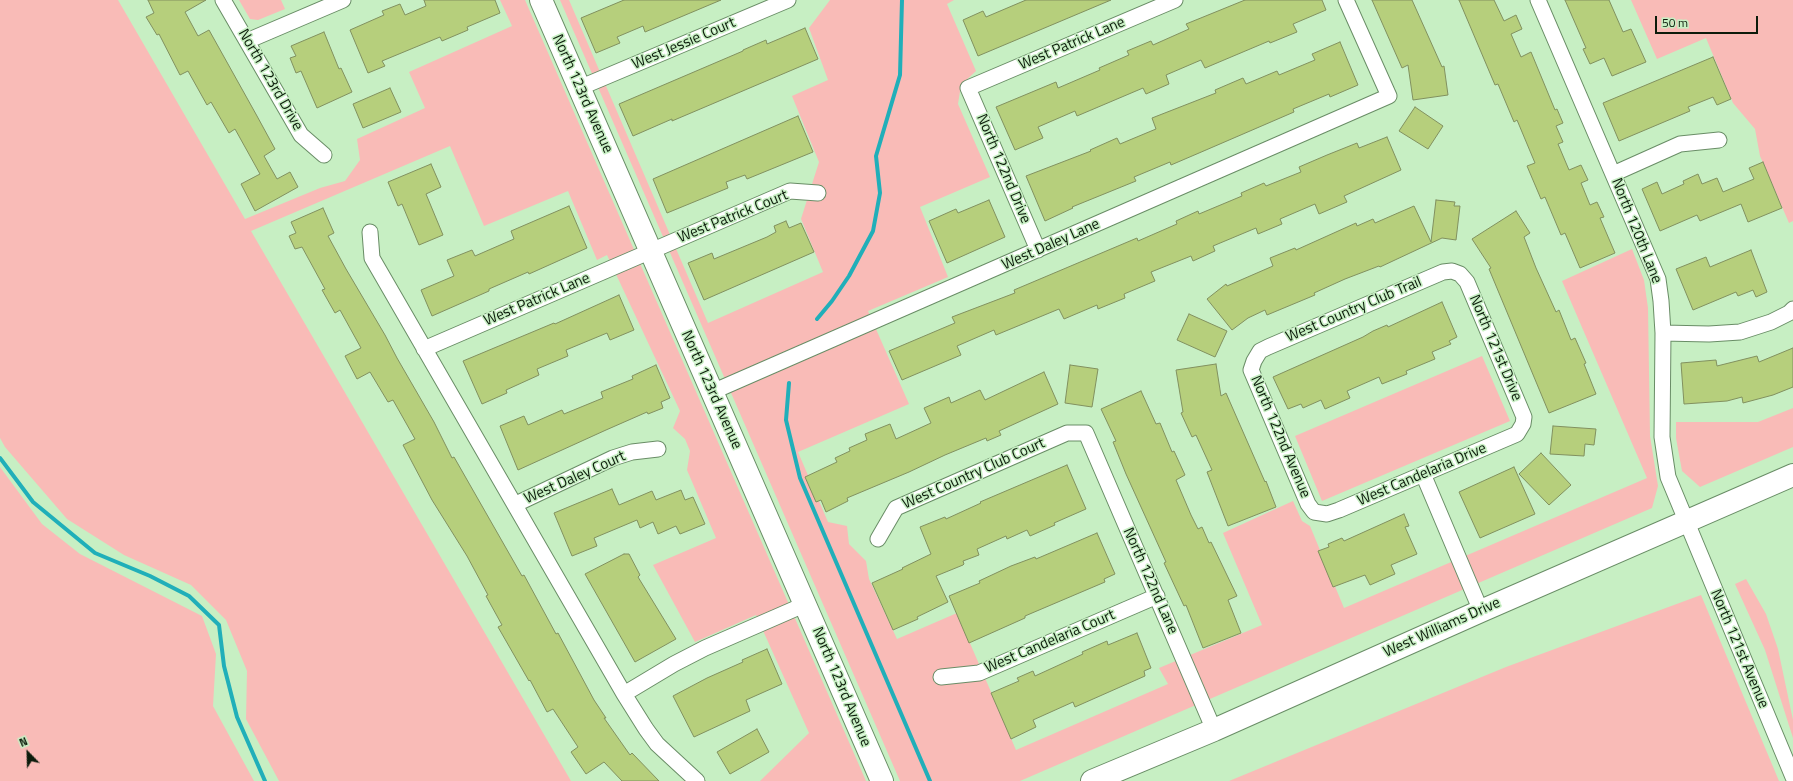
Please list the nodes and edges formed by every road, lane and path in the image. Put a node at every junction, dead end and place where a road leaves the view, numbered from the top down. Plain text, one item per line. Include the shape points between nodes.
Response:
1 (223, 0) edge
2 (343, 0) edge
3 (541, 0) edge
4 (788, 0) edge
5 (1175, 0) edge
6 (1346, 0) edge
7 (1538, 0) edge
8 (247, 41) junction
9 (579, 88) junction
10 (968, 88) joint
11 (1719, 140) dead end
12 (324, 155) dead end
13 (1613, 174) junction
14 (818, 193) dead end
15 (370, 232) dead end
16 (1038, 250) junction
17 (651, 251) junction
18 (1460, 274) joint
19 (1793, 309) edge
20 (1663, 333) junction
21 (424, 349) junction
22 (1254, 360) joint
23 (712, 392) junction
24 (1523, 424) joint
25 (1086, 434) joint
26 (658, 449) dead end
27 (1423, 474) junction
28 (1793, 475) edge
29 (516, 504) junction
30 (1314, 512) joint
31 (1685, 521) junction
32 (878, 539) dead end
33 (1157, 596) junction
34 (806, 604) junction
35 (1481, 610) junction
36 (941, 677) dead end
37 (624, 694) junction
38 (1214, 730) junction
39 (1793, 777) edge
40 (698, 781) edge
41 (882, 781) edge
42 (1092, 781) edge

1 - 8 street, North 123rd Drive
2 - 8 street
3 - 9 street, North 123rd Avenue
4 - 9 street, West Jessie Court
5 - 10 street, West Patrick Lane
6 - 16 street, West Daley Lane via 1389,96
7 - 13 street, North 120th Lane
8 - 12 street, North 123rd Drive via 301,135
9 - 17 street, North 123rd Avenue
10 - 16 street, North 122nd Drive
11 - 13 street via 1680,144
13 - 20 street, North 120th Lane via 1658,279
14 - 17 street, West Patrick Court via 790,191
15 - 21 street via 372,258
16 - 23 street, West Daley Lane
17 - 21 street, West Patrick Lane
17 - 23 street, North 123rd Avenue
18 - 22 street, West Country Club Trail via 1452,271 1443,272 1268,347 1260,351
18 - 24 street, North 121st Drive via 1467,282 1524,417
19 - 20 street via 1771,322 1740,332
20 - 31 street, North 120th Lane via 1663,452 1668,477
21 - 29 street
22 - 30 street, North 122nd Avenue via 1251,370 1308,504
23 - 34 street, North 123rd Avenue
24 - 27 street, West Candelaria Drive via 1517,434
25 - 32 street, West Country Club Court via 1067,433 896,508
25 - 33 street, North 122nd Lane
26 - 29 street, West Daley Court via 632,452 613,458
27 - 30 street, West Candelaria Drive via 1339,510 1326,514
27 - 35 street
28 - 31 street, West Williams Drive
29 - 37 street
31 - 35 street, West Williams Drive
31 - 39 street, North 121st Avenue
33 - 36 street, West Candelaria Court via 979,673
33 - 38 street, North 122nd Lane
34 - 37 street via 705,648
34 - 41 street, North 123rd Avenue
35 - 38 street, West Williams Drive
37 - 40 street via 658,744
38 - 42 street, West Williams Drive

